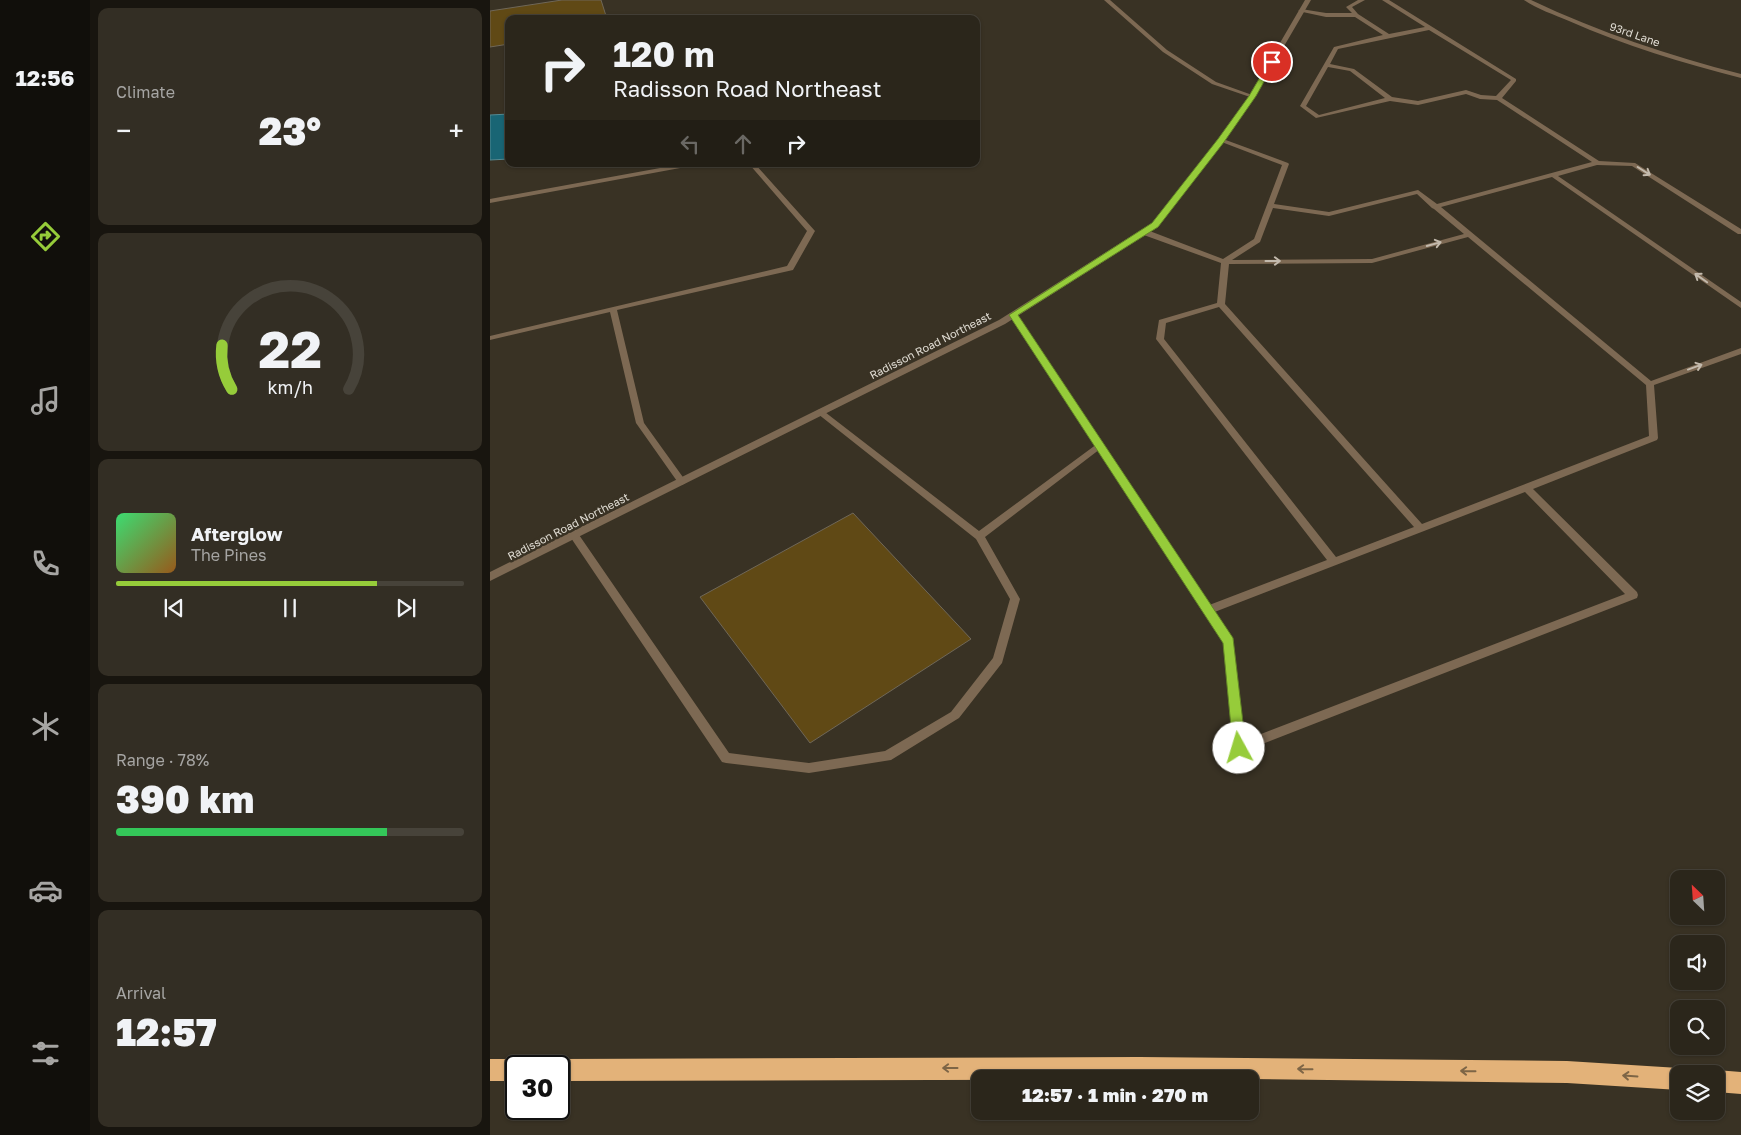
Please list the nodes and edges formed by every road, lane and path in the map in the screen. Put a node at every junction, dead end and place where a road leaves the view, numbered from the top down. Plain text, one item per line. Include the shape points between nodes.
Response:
1 (1107, 0) edge
2 (1308, 0) edge
3 (1362, 0) edge
4 (1385, 0) edge
5 (1527, 0) edge
6 (1301, 11) junction
7 (1356, 15) junction
8 (1430, 28) junction
9 (1388, 36) junction
10 (1326, 65) junction
11 (1741, 76) edge
12 (1252, 96) junction
13 (1498, 98) junction
14 (1390, 99) junction
15 (1221, 140) junction
16 (1597, 163) junction
17 (675, 167) edge
18 (755, 167) edge
19 (1554, 176) junction
20 (490, 201) edge
21 (1270, 206) junction
22 (1434, 206) junction
23 (1144, 232) junction
24 (1741, 232) edge
25 (1469, 235) junction
26 (1225, 262) junction
27 (1221, 304) junction
28 (1741, 306) edge
29 (613, 309) junction
30 (1013, 315) junction
31 (490, 338) edge
32 (1741, 351) edge
33 (1650, 384) junction
34 (821, 412) junction
35 (1100, 446) junction
36 (682, 482) junction
37 (1526, 488) junction
38 (1421, 528) junction
39 (574, 535) junction
40 (979, 536) junction
41 (1334, 562) junction
42 (490, 577) edge
43 (1208, 610) junction
44 (490, 1070) edge
45 (505, 1070) edge
46 (570, 1070) edge
47 (1670, 1078) edge
48 (1725, 1082) edge
49 (1741, 1083) edge

1 - 12 street via 1173,56 1214,83
2 - 6 street, Radisson Road Northeast
3 - 7 street via 1349,8
4 - 8 street
5 - 11 street, 93rd Lane via 1623,42
6 - 7 street
6 - 12 street, Radisson Road Northeast
7 - 9 street
8 - 9 street
8 - 13 street via 1514,80
9 - 10 street via 1336,48
10 - 14 street via 1352,70
10 - 14 street via 1303,106 1318,117
12 - 15 street, Radisson Road Northeast
13 - 14 street via 1466,92 1418,103
13 - 16 street
15 - 21 street via 1286,164
15 - 23 street, Radisson Road Northeast via 1155,225
16 - 19 street
16 -> 24 street via 1633,164
17 - 20 street
18 - 29 street via 811,231 790,268
19 - 22 street
28 -> 19 street
21 - 22 street via 1328,214 1418,192
21 - 26 street via 1257,240
22 - 25 street
23 - 26 street
23 - 30 street, Radisson Road Northeast
26 -> 25 street via 1372,261
25 - 33 street
26 - 27 street
27 - 38 street
27 - 41 street via 1162,322 1160,339
29 - 31 street
29 - 36 street via 640,423
30 - 34 street, Radisson Road Northeast
30 - 35 street
33 -> 32 street
33 - 37 street via 1654,438
34 - 36 street, Radisson Road Northeast
34 - 40 street
35 - 40 street
35 - 43 street
36 - 39 street, Radisson Road Northeast
37 - 38 street
37 - 43 street via 1632,595 1239,748 1229,642
38 - 41 street
39 - 40 street via 726,758 809,768 887,756 955,715 998,660 1015,599
39 - 42 street, Radisson Road Northeast
41 - 43 street
44 - 45 highway
47 -> 46 highway via 1568,1072 1158,1068
48 - 49 highway

